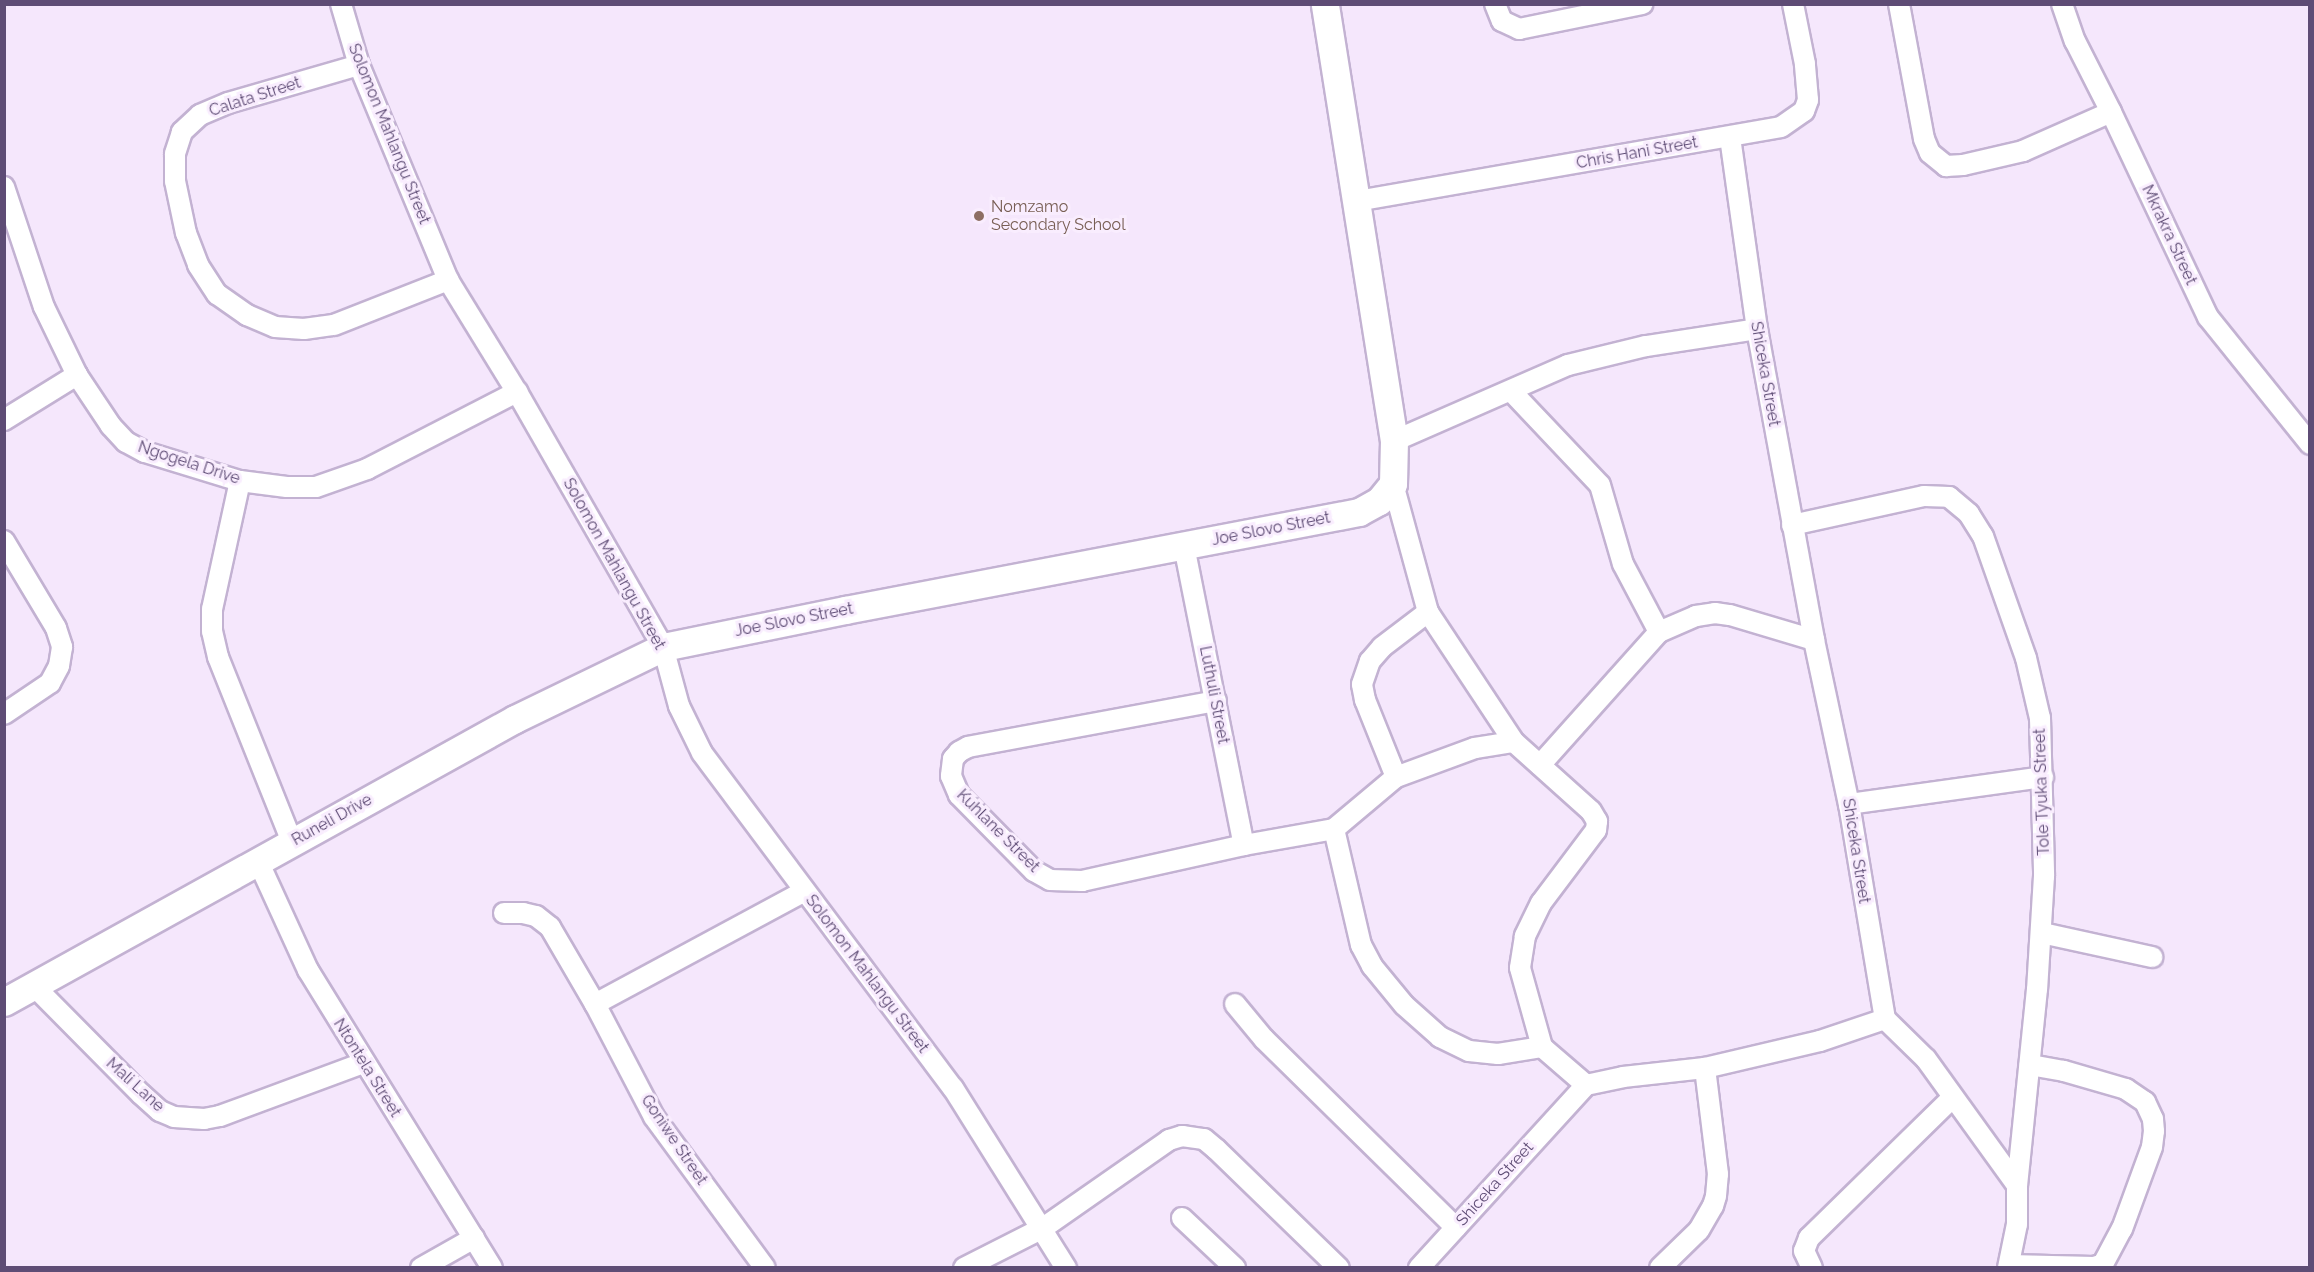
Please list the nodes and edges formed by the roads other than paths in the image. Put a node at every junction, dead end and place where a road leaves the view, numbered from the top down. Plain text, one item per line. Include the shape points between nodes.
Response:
1 (341, 4) edge
2 (1325, 4) edge
3 (1495, 4) edge
4 (1793, 4) edge
5 (1899, 4) edge
6 (2062, 4) edge
7 (1639, 5) edge
8 (359, 65) junction
9 (2111, 112) junction
10 (1730, 137) junction
11 (4, 187) edge
12 (1357, 201) junction
13 (448, 280) junction
14 (1756, 329) junction
15 (77, 375) junction
16 (1511, 391) junction
17 (517, 392) junction
18 (4, 420) edge
19 (1394, 441) junction
20 (2310, 444) edge
21 (240, 481) junction
22 (1393, 484) junction
23 (1792, 525) junction
24 (4, 541) edge
25 (1184, 546) junction
26 (1428, 612) junction
27 (1659, 632) junction
28 (1814, 640) junction
29 (663, 647) junction
30 (1216, 701) junction
31 (4, 714) edge
32 (1514, 742) junction
33 (1540, 765) junction
34 (1396, 777) junction
35 (2043, 777) junction
36 (1849, 804) junction
37 (1334, 829) junction
38 (292, 842) junction
39 (1244, 845) junction
40 (258, 861) junction
41 (806, 891) junction
42 (504, 914) dead end
43 (2042, 933) junction
44 (2152, 957) dead end
45 (34, 986) junction
46 (4, 1002) edge
47 (595, 1004) junction
48 (1235, 1004) dead end
49 (1885, 1019) junction
50 (1542, 1047) junction
51 (363, 1063) junction
52 (2030, 1065) junction
53 (1706, 1068) junction
54 (1586, 1085) junction
55 (1952, 1098) junction
56 (2017, 1185) junction
57 (1182, 1218) dead end
58 (1043, 1228) junction
59 (1456, 1228) junction
60 (474, 1238) junction
61 (1335, 1266) edge
62 (2009, 1266) edge
63 (2105, 1266) edge
64 (421, 1268) edge
65 (492, 1268) edge
66 (765, 1268) edge
67 (964, 1268) edge
68 (1066, 1268) edge
69 (1236, 1268) edge
70 (1419, 1268) edge
71 (1660, 1268) edge
72 (1812, 1268) edge

1 - 8 street, Solomon Mahlangu Street
2 - 12 street
3 - 7 street via 1502,21 1519,29
4 - 10 street, Chris Hani Street via 1805,64 1807,106 1796,119 1781,127
5 - 9 street via 1924,139 1930,153 1946,166 2023,151
6 - 9 street, Mkrakra Street via 2075,41
8 - 13 street, Solomon Mahlangu Street
8 - 13 street, Calata Street via 228,104 200,115 182,132 175,180 186,234 198,265 217,294 247,315 275,327 304,329 333,325
9 - 20 street, Mkrakra Street via 2208,317
10 - 12 street, Chris Hani Street
10 - 14 street, Shiceka Street
11 - 15 street, Ngogela Drive via 44,307
12 - 19 street
13 - 17 street, Solomon Mahlangu Street
14 - 16 street via 1611,353 1568,365
14 - 23 street, Shiceka Street
15 - 18 street
15 - 21 street, Ngogela Drive via 126,442 145,452
16 - 19 street
16 - 27 street via 1600,484 1623,564
17 - 21 street, Ngogela Drive via 341,480 316,487
17 - 29 street, Solomon Mahlangu Street
19 - 22 street
21 - 38 street via 213,609 212,631 218,657
22 - 25 street, Joe Slovo Street via 1379,501 1359,512
22 - 26 street
23 - 28 street, Shiceka Street
23 - 35 street, Tole Tyuka Street via 1924,496 1949,497 1960,504 1983,536 2026,658 2040,718
24 - 31 street via 56,628 62,647 59,666 50,683
25 - 29 street, Joe Slovo Street
25 - 30 street, Luthuli Street
26 - 32 street
26 - 34 street via 1382,647 1370,661 1362,684
27 - 28 street via 1696,616 1715,613
27 - 33 street
28 - 36 street, Shiceka Street
29 - 38 street, Runeli Drive via 515,719
29 - 41 street, Solomon Mahlangu Street via 679,706 702,753
30 - 39 street, Luthuli Street
30 - 39 street, Kuhlane Street via 968,747 953,759 951,776 959,795 1034,871 1050,880 1082,881
32 - 33 street
32 - 34 street via 1475,748
33 - 50 street via 1591,811 1598,824 1541,903 1525,936 1522,983
34 - 37 street
35 - 36 street
35 - 43 street, Tole Tyuka Street
36 - 49 street, Shiceka Street
37 - 39 street, Kuhlane Street
37 - 50 street via 1361,945 1372,966 1404,1005 1440,1037 1468,1051 1498,1054
38 - 40 street, Runeli Drive
40 - 45 street, Runeli Drive
40 - 51 street, Ntontela Street via 308,970
41 - 47 street
41 - 58 street, Solomon Mahlangu Street via 953,1088
42 - 47 street, Goniwe Street via 536,916 549,927
43 - 44 street
43 - 52 street, Tole Tyuka Street
45 - 46 street, Runeli Drive
45 - 51 street, Mali Lane via 141,1094 160,1111 174,1117 220,1116
47 - 66 street, Goniwe Street via 654,1117
48 - 59 street via 1264,1040
49 - 53 street via 1821,1041
49 - 55 street via 1926,1059
50 - 54 street
51 - 60 street, Ntontela Street
52 - 56 street, Tole Tyuka Street
52 - 63 street via 2126,1089 2150,1110 2154,1131 2151,1147
53 - 54 street
53 - 71 street via 1718,1174 1716,1196 1699,1230
54 - 59 street, Shiceka Street
55 - 56 street
55 - 72 street via 1809,1238 1803,1251
56 - 62 street, Tole Tyuka Street via 2017,1224
57 - 69 street
58 - 61 street via 1169,1140 1193,1136 1216,1149
58 - 67 street
58 - 68 street, Solomon Mahlangu Street
59 - 70 street, Shiceka Street
60 - 64 street
60 - 65 street, Ntontela Street
62 - 63 street

